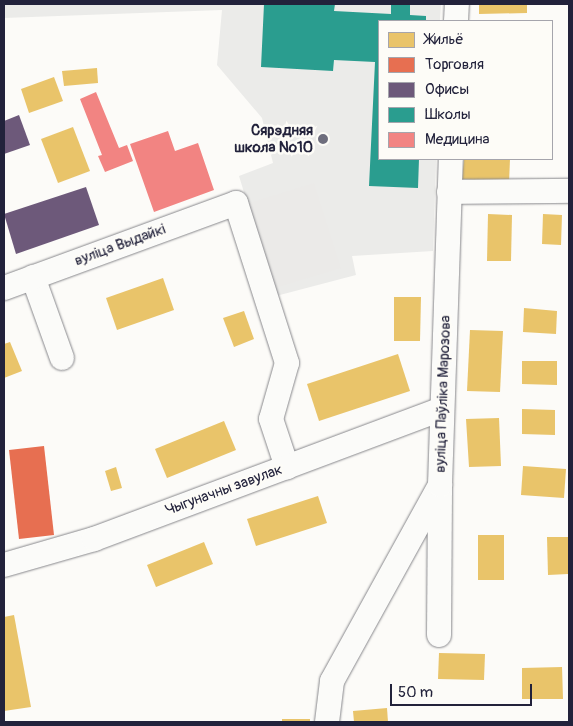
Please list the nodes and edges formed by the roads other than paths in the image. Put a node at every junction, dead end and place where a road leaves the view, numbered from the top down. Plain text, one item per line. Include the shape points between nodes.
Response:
1 (457, 4) edge
2 (456, 20) edge
3 (451, 160) edge
4 (449, 192) junction
5 (569, 192) edge
6 (33, 277) junction
7 (4, 288) edge
8 (62, 358) dead end
9 (442, 409) junction
10 (287, 467) junction
11 (440, 485) junction
12 (4, 564) edge
13 (439, 636) dead end
14 (327, 722) edge

1 - 2 street
3 - 4 street, вуліца Паўліка Марозова
4 - 5 street
4 - 9 street, вуліца Паўліка Марозова
6 - 7 street, вуліца Выдайкі
6 - 8 street
6 - 10 street, вуліца Выдайкі via 236,203 287,363 271,419
9 - 10 street, Чыгуначны завулак
9 - 11 street, вуліца Паўліка Марозова
10 - 12 street, Чыгуначны завулак via 94,539
11 - 13 street
11 - 14 street, вуліца Паўліка Марозова via 332,681

